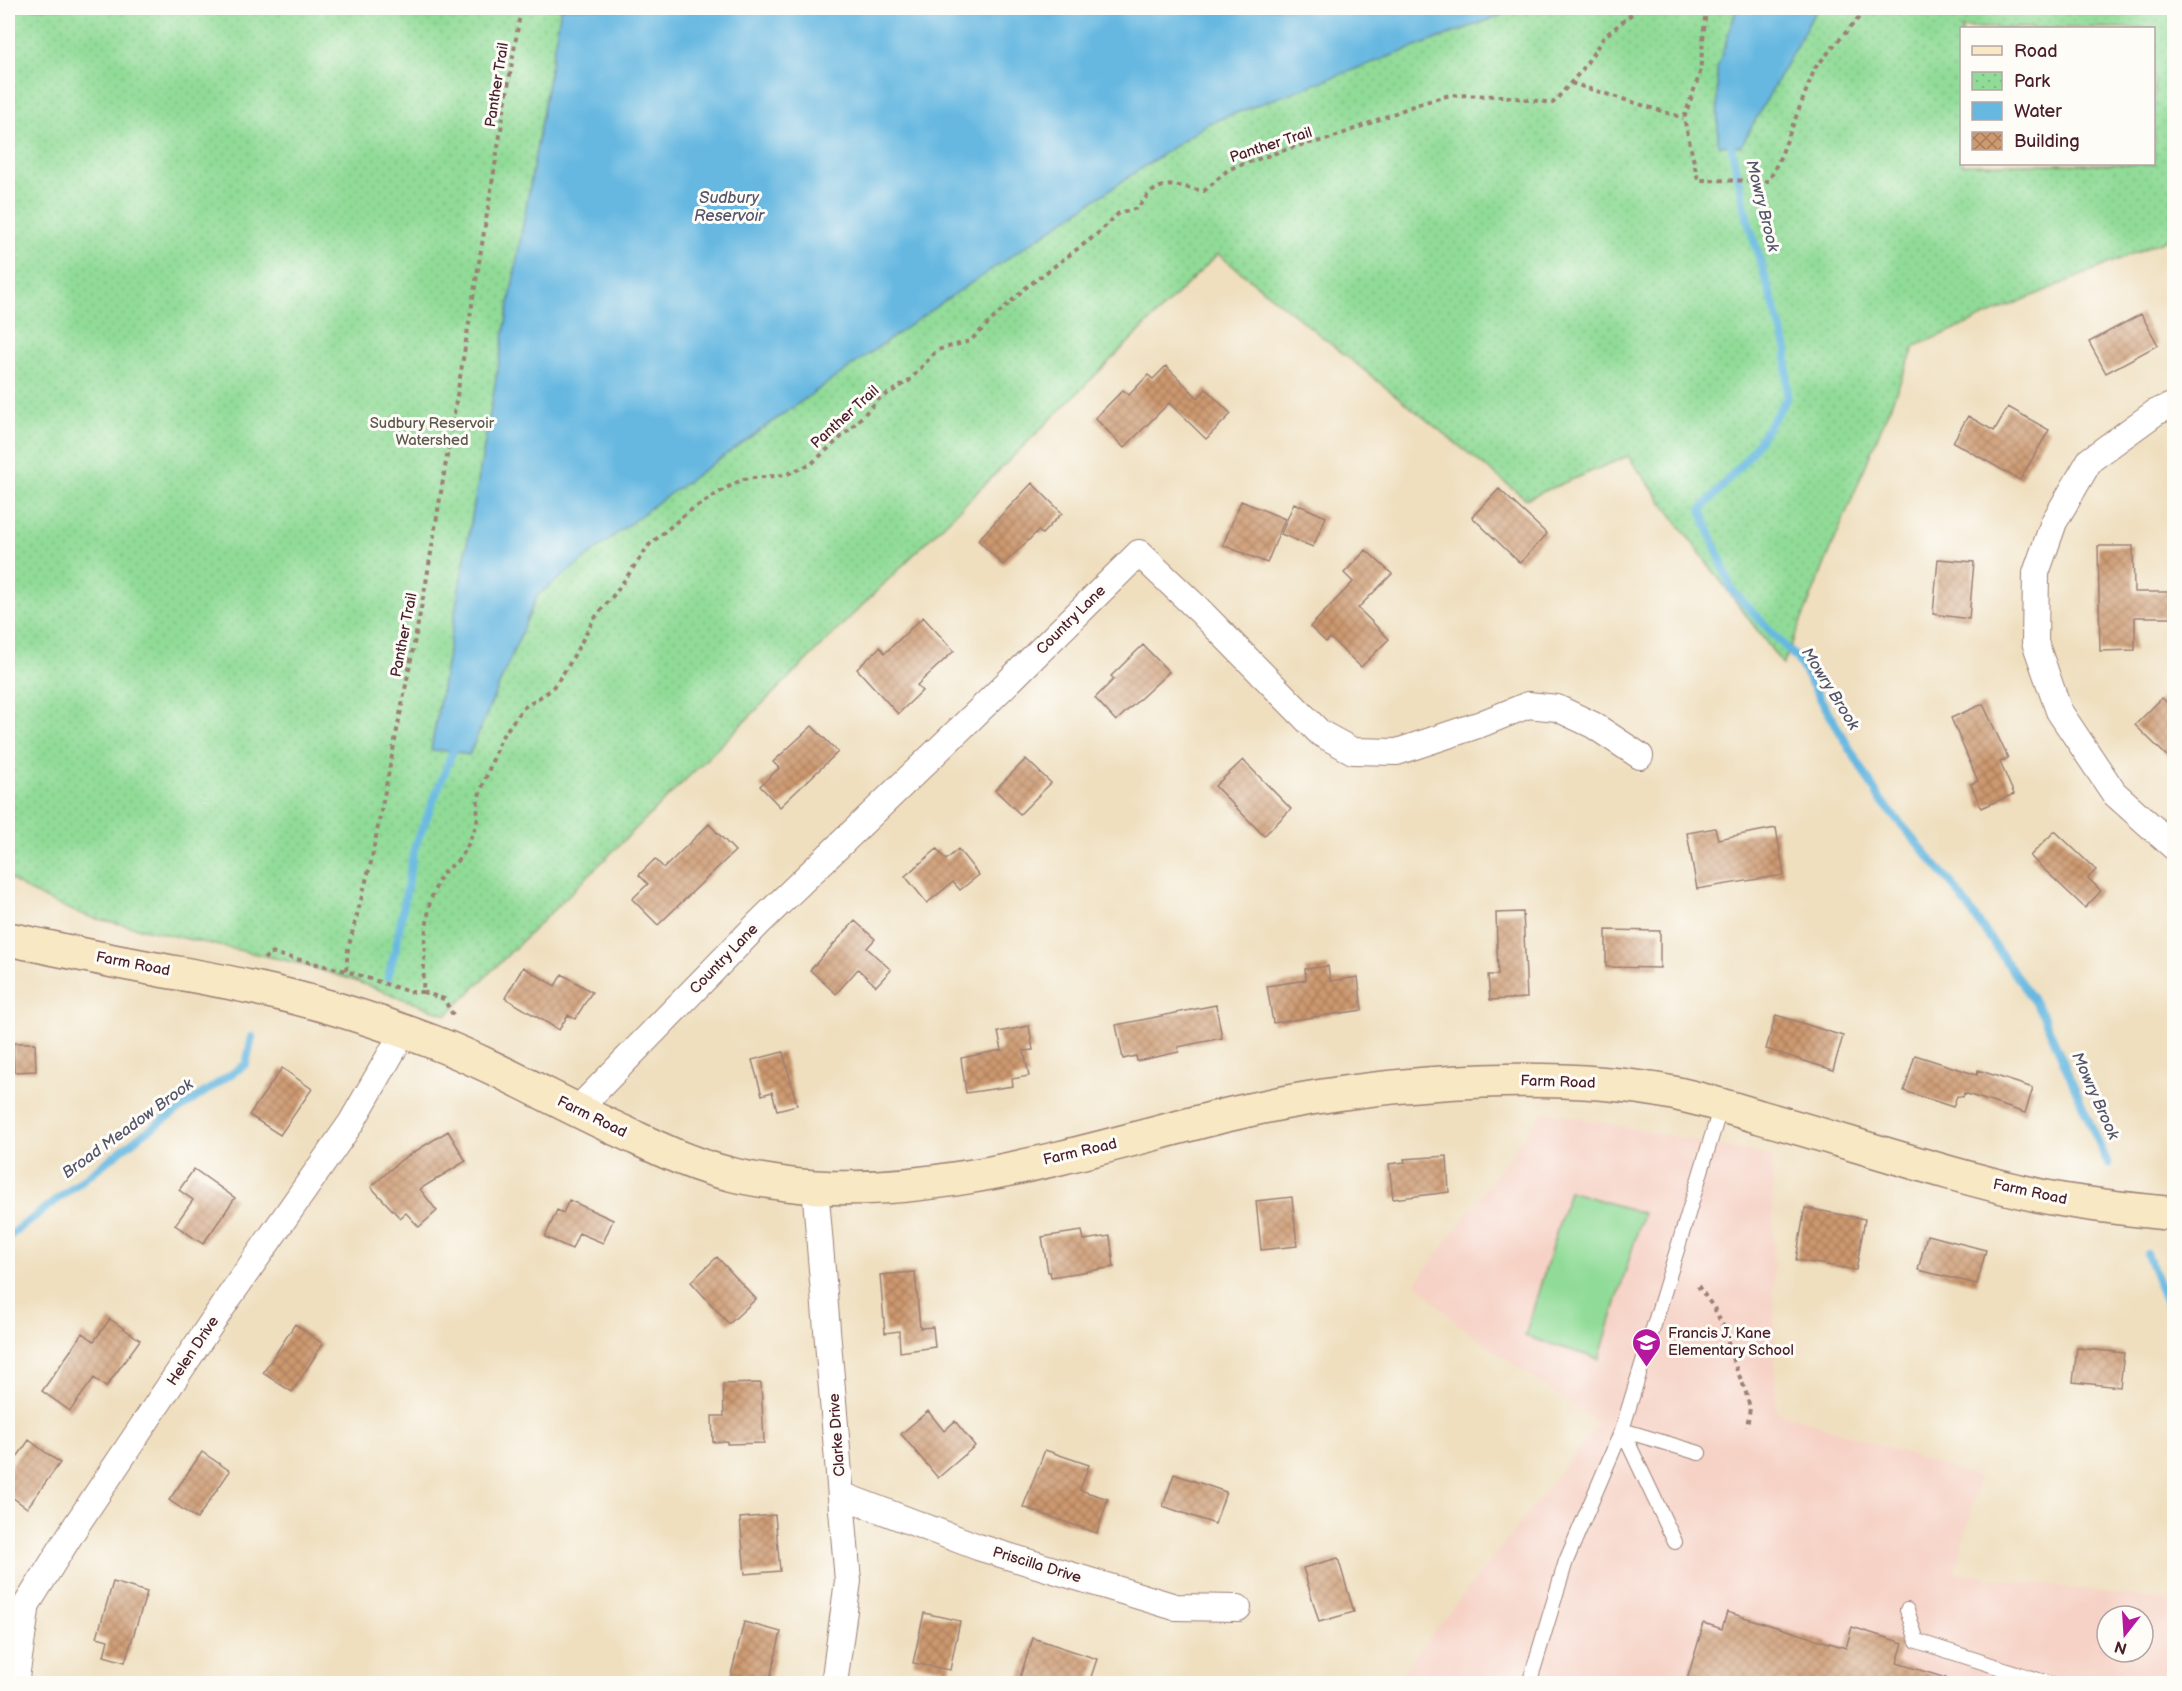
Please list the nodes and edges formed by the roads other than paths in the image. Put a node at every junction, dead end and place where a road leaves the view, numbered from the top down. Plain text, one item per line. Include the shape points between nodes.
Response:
1 (2175, 405) edge
2 (1640, 756) dead end
3 (2175, 847) edge
4 (8, 939) edge
5 (404, 1031) junction
6 (1721, 1106) junction
7 (577, 1110) junction
8 (815, 1186) junction
9 (2175, 1214) edge
10 (1622, 1430) junction
11 (1699, 1453) dead end
12 (841, 1495) junction
13 (1675, 1542) dead end
14 (1238, 1608) dead end
15 (1907, 1611) dead end
16 (15, 1683) edge
17 (834, 1683) edge
18 (1529, 1683) edge
19 (2051, 1683) edge

1 - 3 street via 2156,412 2090,460 2074,486 2054,522 2036,573 2035,642 2059,711 2114,794
2 - 7 street, Country Lane via 1593,725 1557,708 1528,705 1397,752 1353,751 1320,733 1139,553 760,922
4 - 5 street, Farm Road via 262,989
5 - 7 street, Farm Road via 494,1068
5 - 16 street, Helen Drive via 351,1123 222,1307 27,1604
6 - 8 street, Farm Road via 1612,1084 1527,1081 1420,1085 1283,1104 981,1174 918,1184
6 - 9 street, Farm Road via 2035,1194
6 - 10 lane
7 - 8 street, Farm Road via 667,1152 727,1174
8 - 12 street, Clarke Drive
10 - 11 lane
10 - 13 lane
10 - 18 lane via 1566,1561
12 - 14 street, Priscilla Drive via 978,1547 1175,1607
12 - 17 street, Clarke Drive via 848,1581
15 - 19 lane via 1917,1641

